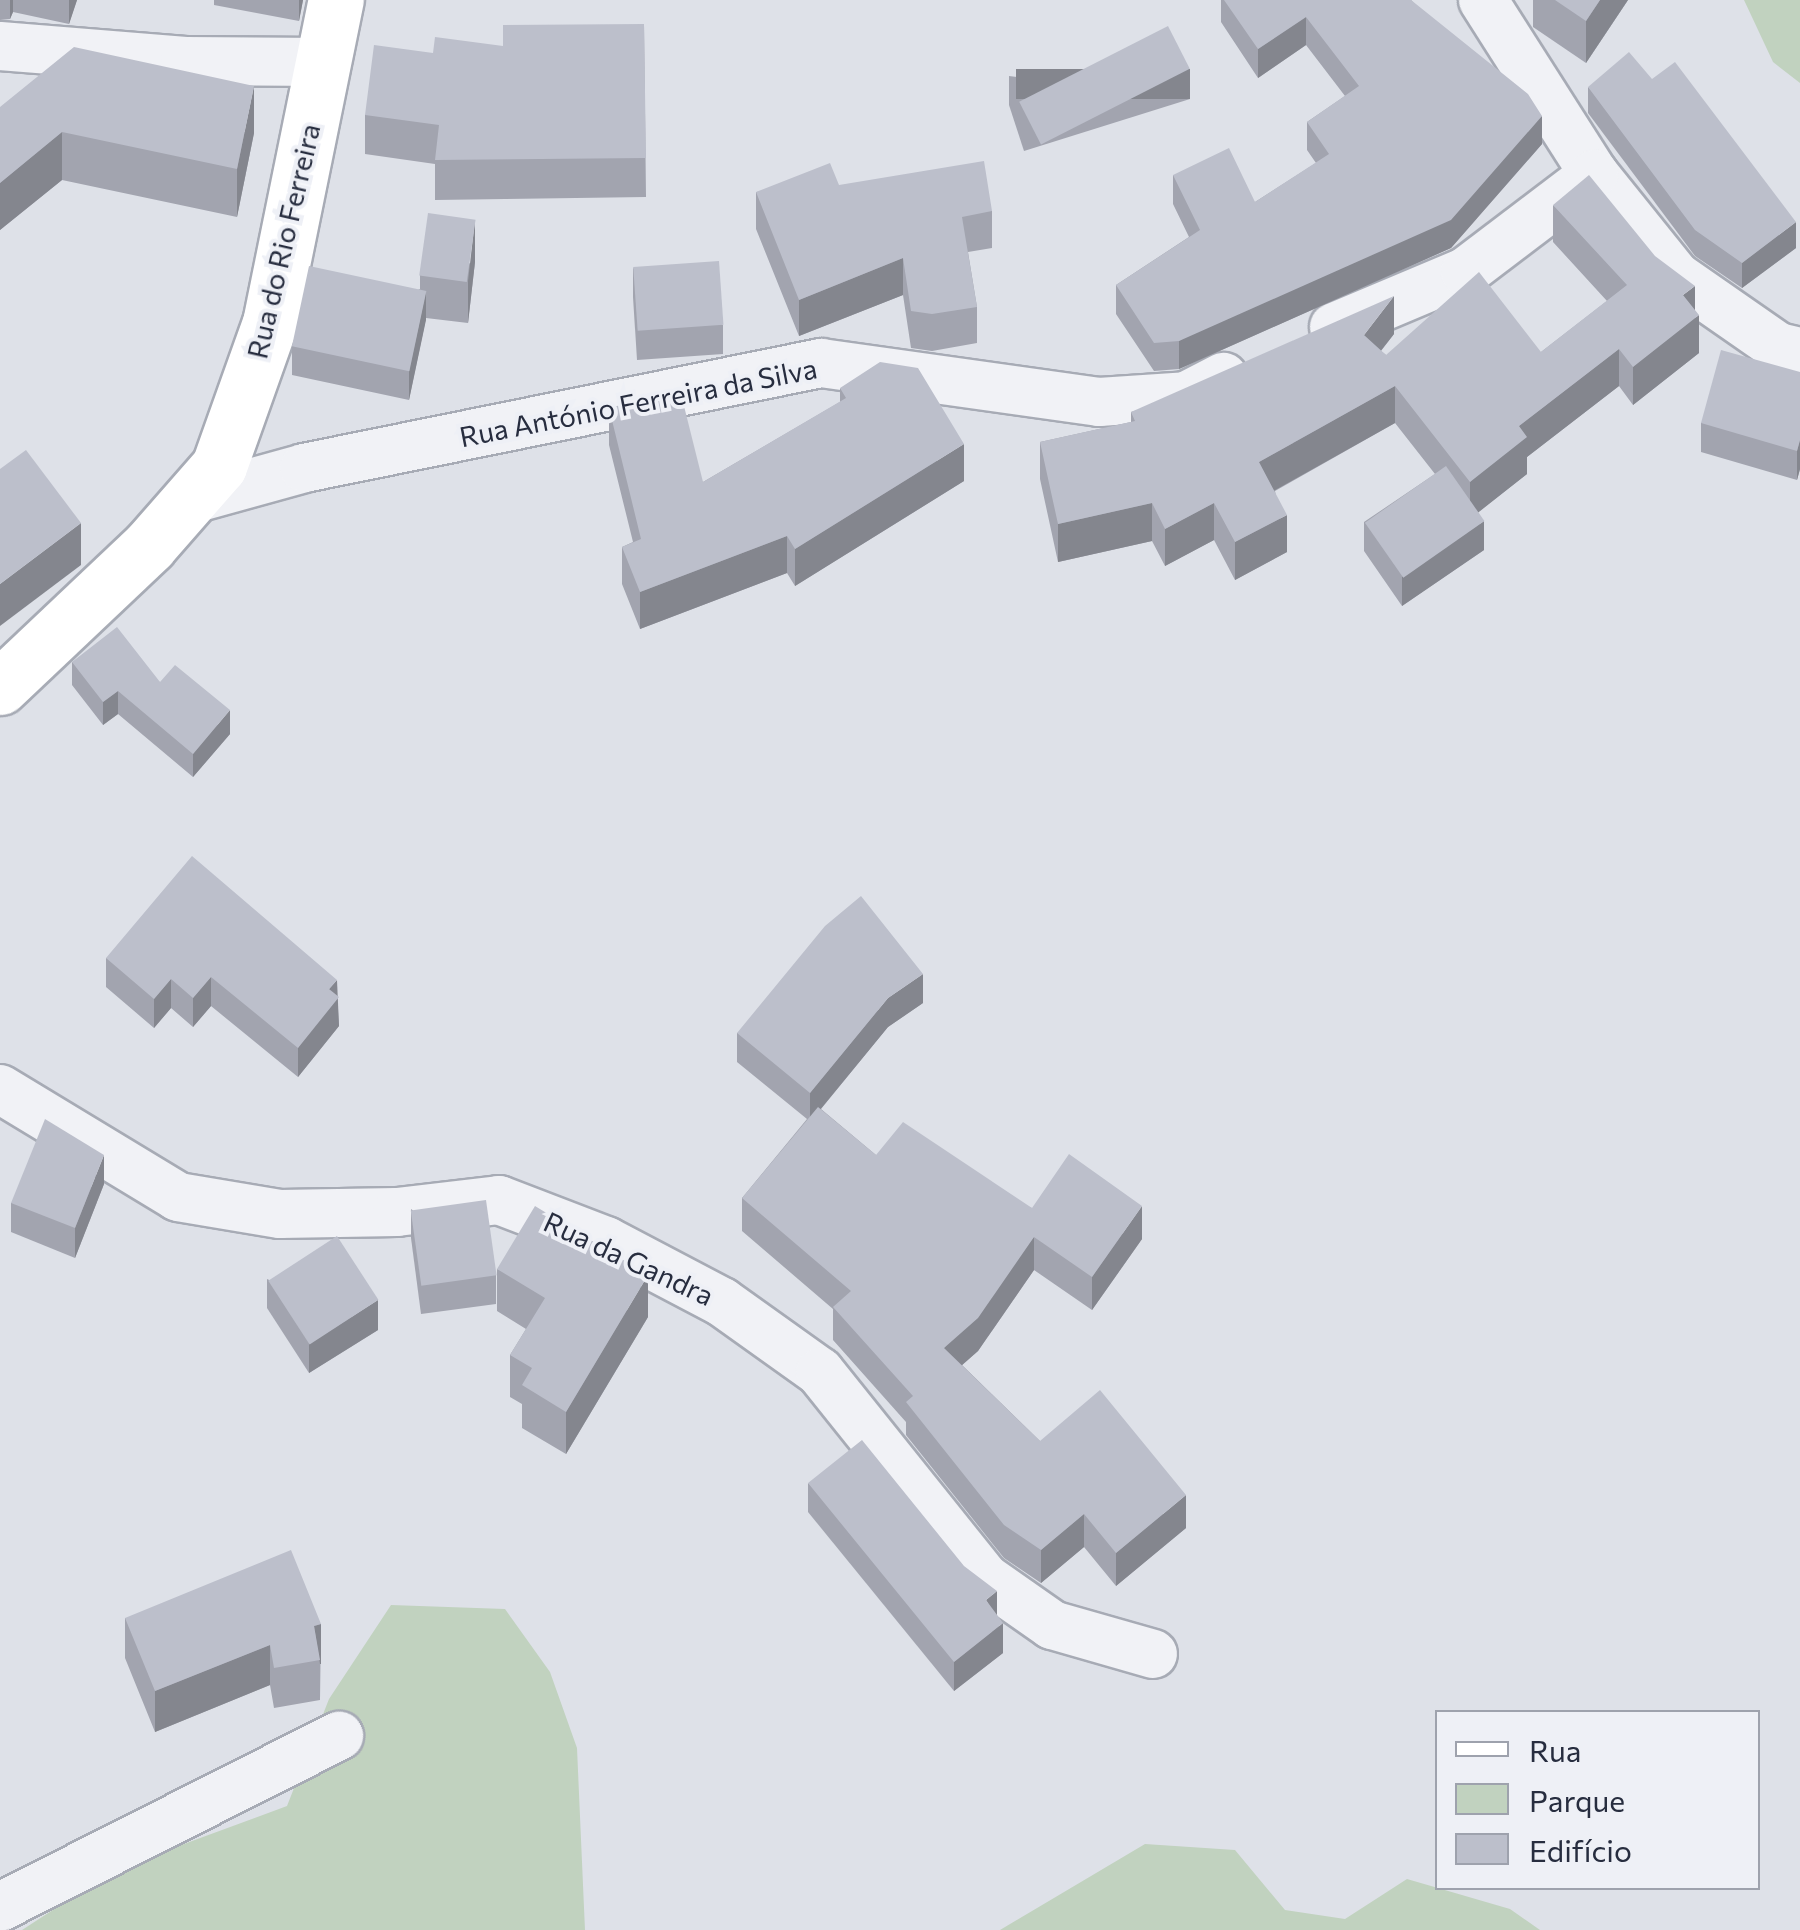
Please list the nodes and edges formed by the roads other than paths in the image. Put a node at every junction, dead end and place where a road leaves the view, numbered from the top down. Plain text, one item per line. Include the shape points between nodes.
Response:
1 (336, 0) edge
2 (1483, 0) edge
3 (0, 46) edge
4 (324, 62) junction
5 (1594, 174) junction
6 (1800, 352) edge
7 (189, 500) junction
8 (0, 687) edge
9 (0, 1089) edge
10 (1153, 1654) dead end
11 (339, 1736) dead end
12 (0, 1907) edge

1 - 4 street, Rua do Rio Ferreira
2 - 5 street
3 - 4 street via 185,61
4 - 7 street, Rua do Rio Ferreira via 270,323 219,466
5 - 6 street via 1676,276 1778,348
5 - 7 street, Rua António Ferreira da Silva via 1465,272 1186,396 1099,402 821,363 304,468
7 - 8 street, Rua do Rio Ferreira
9 - 10 street, Rua da Gandra via 178,1198 280,1214 397,1212 500,1200 606,1241 722,1302 820,1372 985,1578 1052,1625
11 - 12 street

